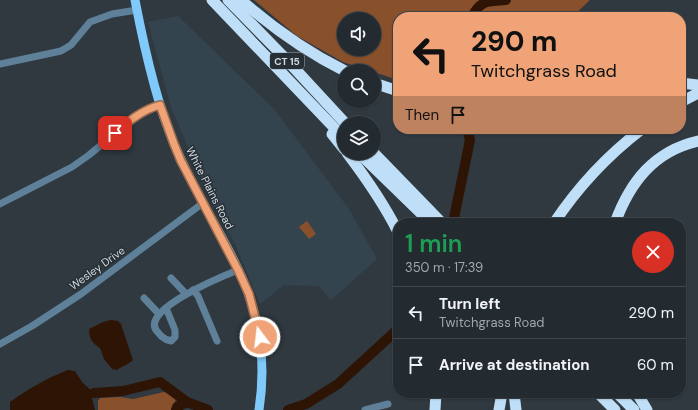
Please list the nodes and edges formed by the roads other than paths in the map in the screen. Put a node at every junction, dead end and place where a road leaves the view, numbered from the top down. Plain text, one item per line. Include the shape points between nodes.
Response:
1 (135, 0) edge
2 (212, 0) edge
3 (228, 0) edge
4 (241, 0) edge
5 (137, 10) junction
6 (256, 48) junction
7 (0, 64) edge
8 (337, 67) edge
9 (686, 84) edge
10 (381, 85) edge
11 (698, 85) edge
12 (393, 89) edge
13 (698, 93) edge
14 (686, 99) edge
15 (160, 105) junction
16 (339, 116) edge
17 (337, 131) edge
18 (636, 134) edge
19 (337, 140) edge
20 (698, 141) edge
21 (352, 160) edge
22 (368, 160) edge
23 (380, 160) edge
24 (203, 202) junction
25 (0, 204) edge
26 (432, 218) edge
27 (433, 218) edge
28 (558, 218) edge
29 (617, 218) edge
30 (393, 223) edge
31 (238, 270) junction
32 (171, 278) dead end
33 (193, 290) junction
34 (186, 294) junction
35 (144, 298) dead end
36 (166, 308) junction
37 (159, 314) junction
38 (217, 341) dead end
39 (0, 344) edge
40 (436, 398) edge
41 (501, 398) edge
42 (515, 398) edge
43 (603, 398) edge
44 (622, 398) edge
45 (639, 398) edge
46 (388, 404) dead end
47 (259, 410) edge
48 (365, 410) edge
49 (435, 410) edge
50 (499, 410) edge
51 (516, 410) edge
52 (615, 410) edge
53 (634, 410) edge
54 (647, 410) edge

1 - 5 main road, White Plains Road
2 - 6 highway, CT 15
3 - 16 highway, CT 15
4 - 8 highway via 282,34
5 - 7 street via 112,14 90,22 71,45 61,51
5 - 15 main road, White Plains Road
6 - 17 highway, CT 15
6 - 19 highway
9 - 11 highway
10 - 12 highway
13 - 14 highway
15 - 24 main road, White Plains Road via 176,150
15 - 25 street via 135,116 72,167
18 - 28 highway via 600,167
20 - 29 highway via 686,144 653,162 628,193
21 - 30 highway
22 - 26 highway
23 - 27 highway
24 - 31 main road, White Plains Road
24 - 39 street, Wesley Drive via 81,294
31 - 33 street
31 - 47 main road, White Plains Road via 249,294 260,337 262,374
32 - 34 street
33 - 34 street
33 - 38 street
34 - 36 street
35 - 37 street
36 - 37 street
36 - 37 street via 175,330 175,337 171,341 166,340 154,327 154,321
40 - 49 highway
41 - 50 highway
42 - 51 highway
43 - 52 highway
44 - 53 highway
45 - 54 highway
46 - 48 street

